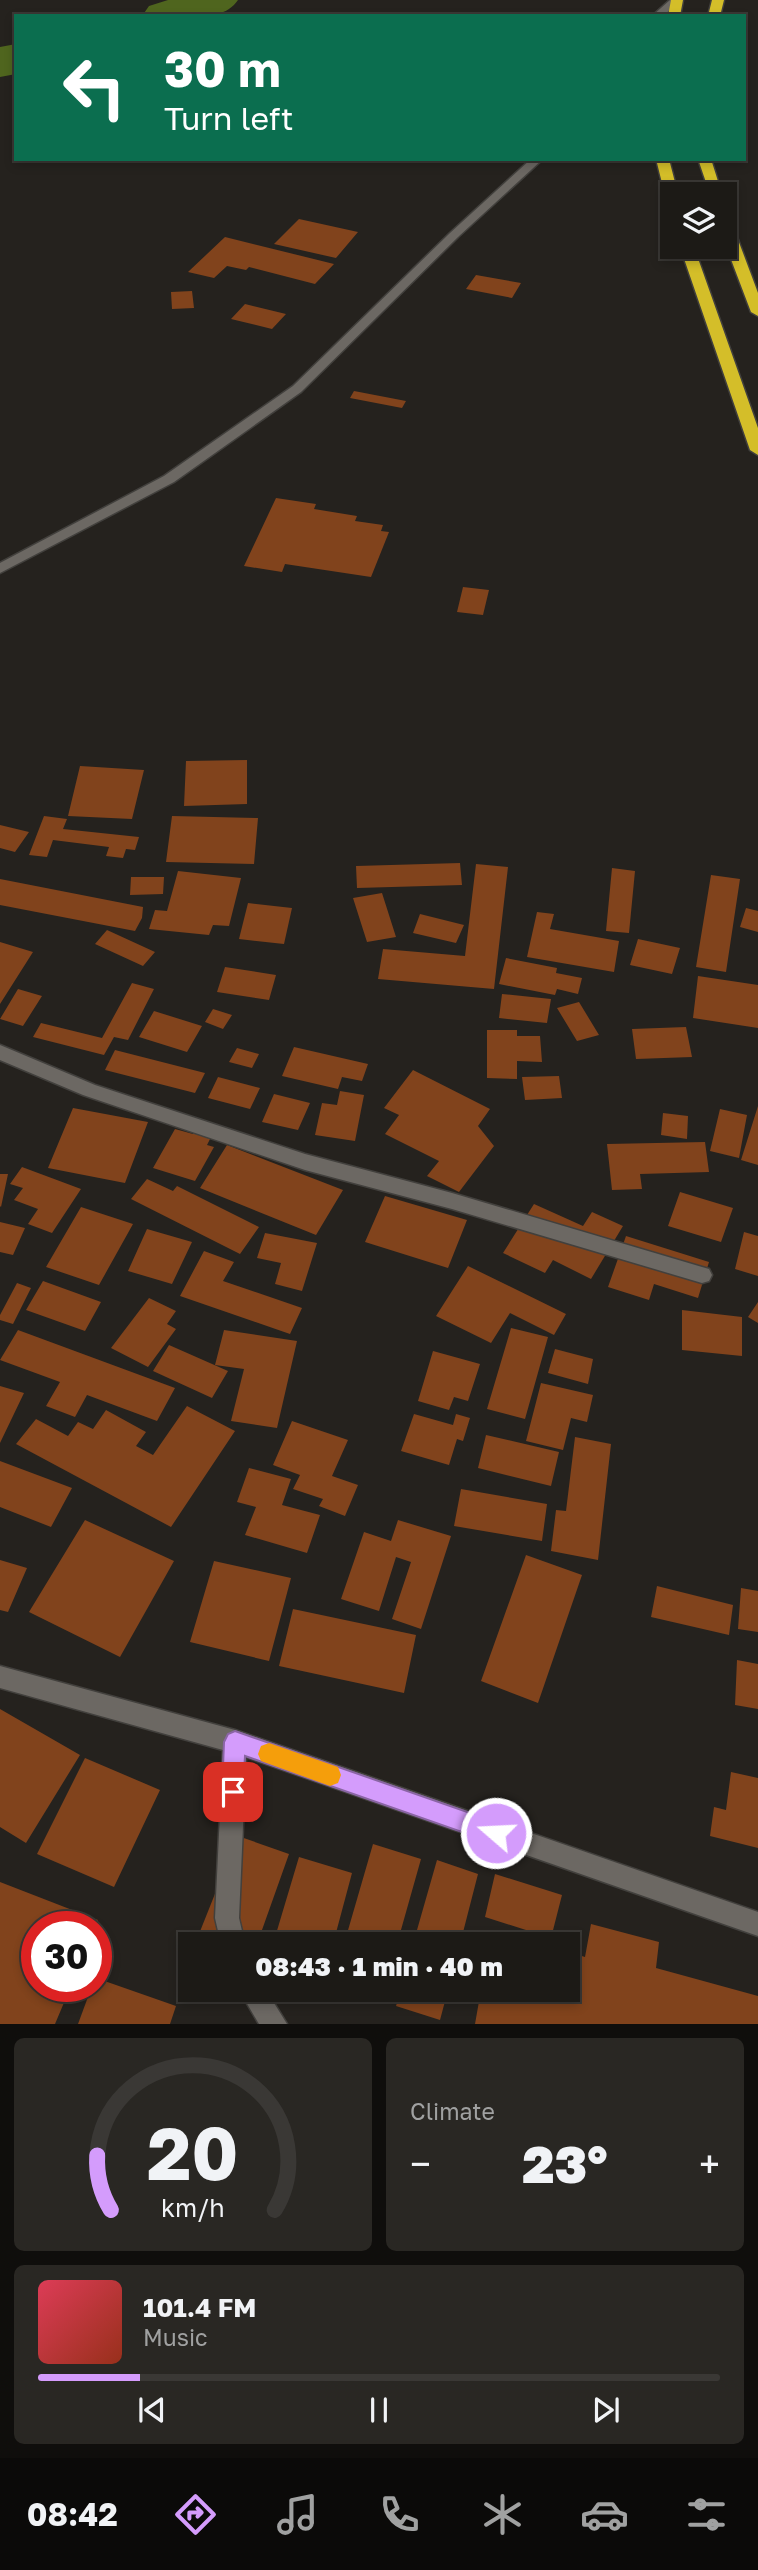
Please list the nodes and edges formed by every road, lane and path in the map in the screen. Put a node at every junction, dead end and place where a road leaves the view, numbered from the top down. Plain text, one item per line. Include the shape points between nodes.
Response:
1 (677, 0) edge
2 (660, 14) edge
3 (536, 161) edge
4 (663, 161) edge
5 (706, 161) edge
6 (668, 182) edge
7 (712, 182) edge
8 (737, 256) edge
9 (691, 259) edge
10 (758, 312) edge
11 (758, 450) edge
12 (0, 569) edge
13 (0, 1052) edge
14 (702, 1275) dead end
15 (0, 1677) edge
16 (235, 1742) junction
17 (758, 1924) edge
18 (230, 1932) edge
19 (259, 2002) edge
20 (274, 2024) edge

1 - 2 street
3 - 12 street via 297,388 169,479
4 - 6 highway
5 - 7 highway
8 - 10 highway
9 - 11 highway
13 - 14 street via 89,1090 305,1162
15 - 16 street
16 - 17 street
16 - 18 street via 227,1918
19 - 20 street

